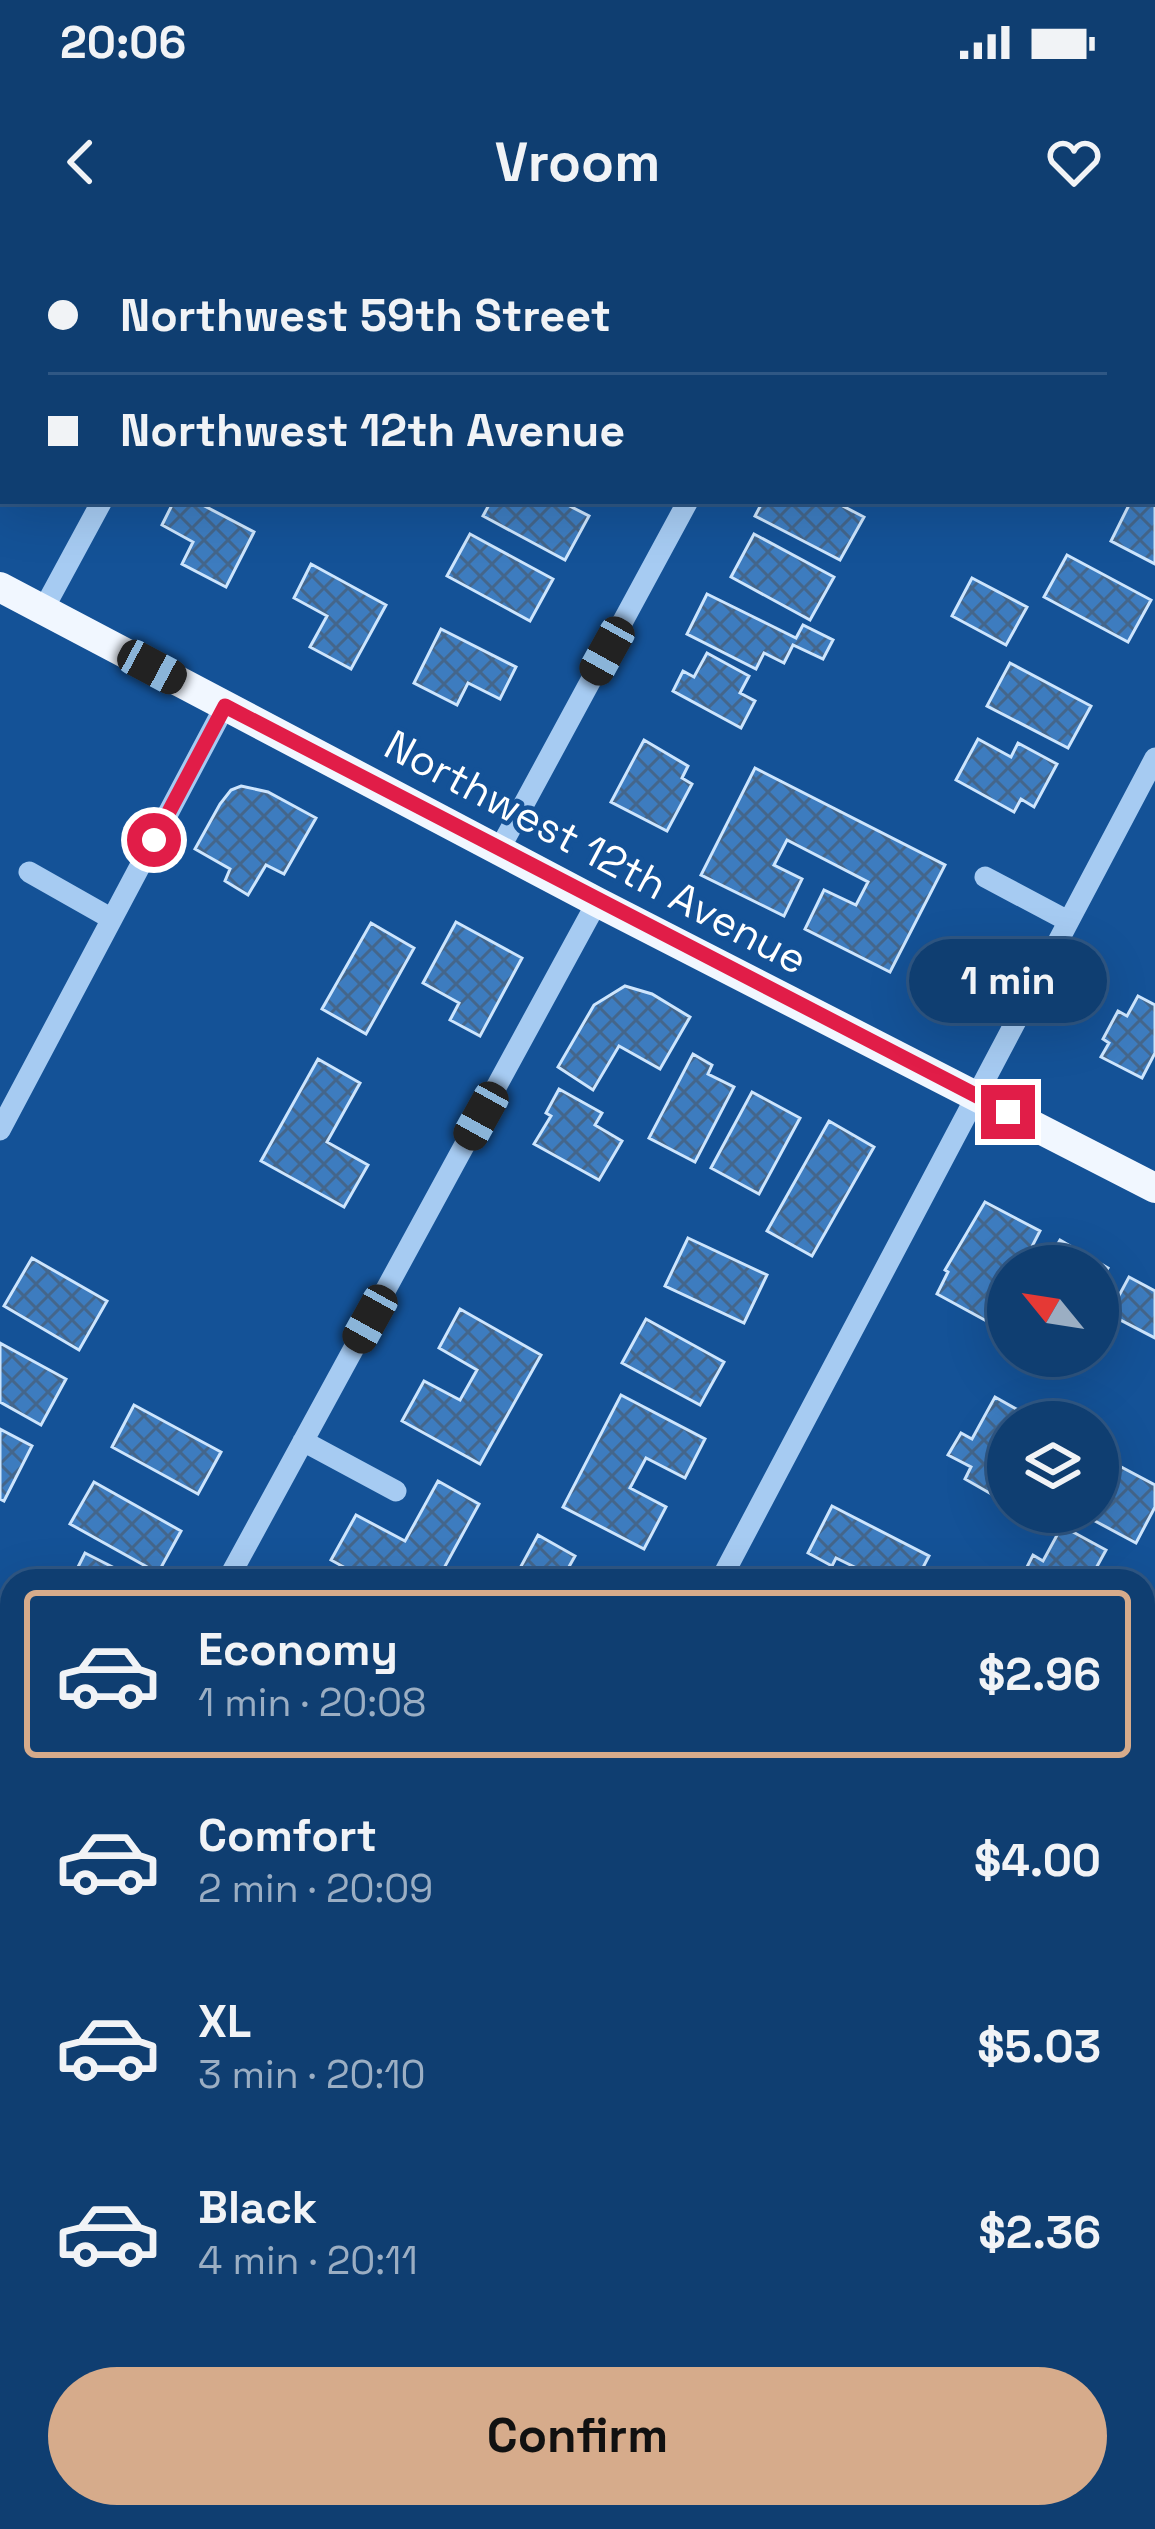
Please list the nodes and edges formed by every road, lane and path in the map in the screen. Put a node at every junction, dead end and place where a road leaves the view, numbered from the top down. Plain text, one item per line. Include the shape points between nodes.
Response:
1 (100, 504) edge
2 (686, 504) edge
3 (0, 587) edge
4 (43, 610) junction
5 (225, 706) junction
6 (1155, 758) edge
7 (499, 850) junction
8 (29, 872) dead end
9 (985, 877) dead end
10 (597, 902) junction
11 (112, 919) junction
12 (1068, 921) junction
13 (975, 1096) junction
14 (0, 1130) edge
15 (1155, 1188) edge
16 (303, 1441) junction
17 (396, 1491) dead end
18 (234, 1569) edge
19 (726, 1569) edge

1 - 4 street
2 - 7 street
3 - 4 main road, Northwest 12th Avenue
4 - 5 main road, Northwest 12th Avenue
5 - 7 main road, Northwest 12th Avenue
5 - 11 street
6 - 12 street
7 - 10 main road, Northwest 12th Avenue
8 - 11 street
9 - 12 street
10 - 13 main road, Northwest 12th Avenue
10 - 16 street
11 - 14 street
12 - 13 street
13 - 15 main road, Northwest 12th Avenue
13 - 19 street
16 - 17 street
16 - 18 street

